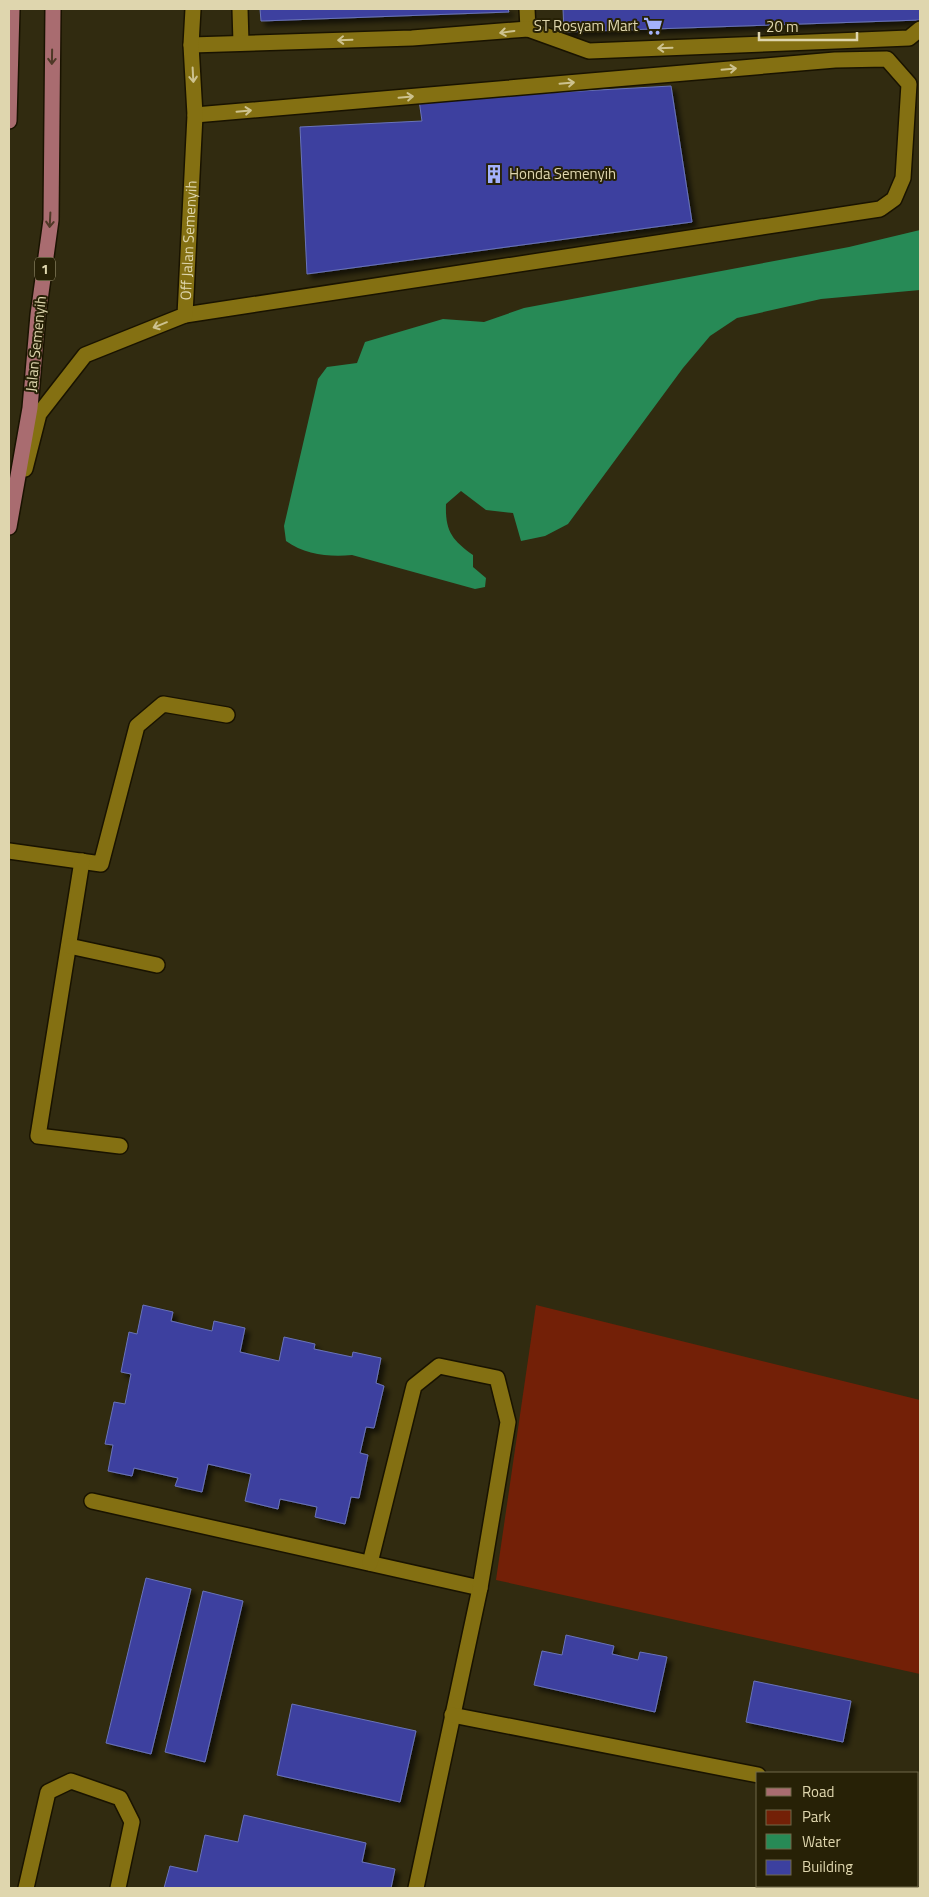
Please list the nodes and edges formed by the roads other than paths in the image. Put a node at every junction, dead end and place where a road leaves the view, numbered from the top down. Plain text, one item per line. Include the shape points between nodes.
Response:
1 (12, 9) edge
2 (53, 9) edge
3 (193, 9) edge
4 (240, 9) edge
5 (527, 9) edge
6 (920, 28) edge
7 (528, 29) junction
8 (241, 43) junction
9 (191, 45) junction
10 (195, 116) junction
11 (9, 121) edge
12 (185, 315) junction
13 (9, 527) edge
14 (9, 535) edge
15 (227, 715) dead end
16 (9, 851) edge
17 (82, 861) junction
18 (69, 946) junction
19 (156, 965) dead end
20 (120, 1146) dead end
21 (92, 1501) dead end
22 (370, 1564) junction
23 (480, 1588) junction
24 (452, 1715) junction
25 (756, 1775) edge
26 (26, 1888) edge
27 (118, 1888) edge
28 (416, 1888) edge

1 - 11 main road
2 -> 13 main road, Jalan Semenyih / 1 via 51,220 30,408
3 - 9 lane, Off Jalan Semenyih
4 - 8 lane
5 - 7 lane
6 -> 7 lane via 909,38 589,51
7 -> 8 lane via 412,38
8 - 9 lane
9 -> 10 lane, Off Jalan Semenyih
10 - 12 lane, Off Jalan Semenyih
10 -> 12 lane via 835,60 887,59 909,84 903,178 894,199 880,209
12 -> 14 lane, Off Jalan Semenyih via 85,354 39,414
15 - 17 lane via 163,704 137,726 101,864
16 - 17 lane
17 - 18 lane
18 - 19 lane
18 - 20 lane via 38,1136
21 - 22 lane
22 - 23 lane
22 - 23 lane via 414,1386 439,1366 497,1378 508,1422
23 - 24 lane
24 - 25 lane
24 - 28 lane
26 - 27 lane via 48,1792 71,1780 120,1798 132,1822

